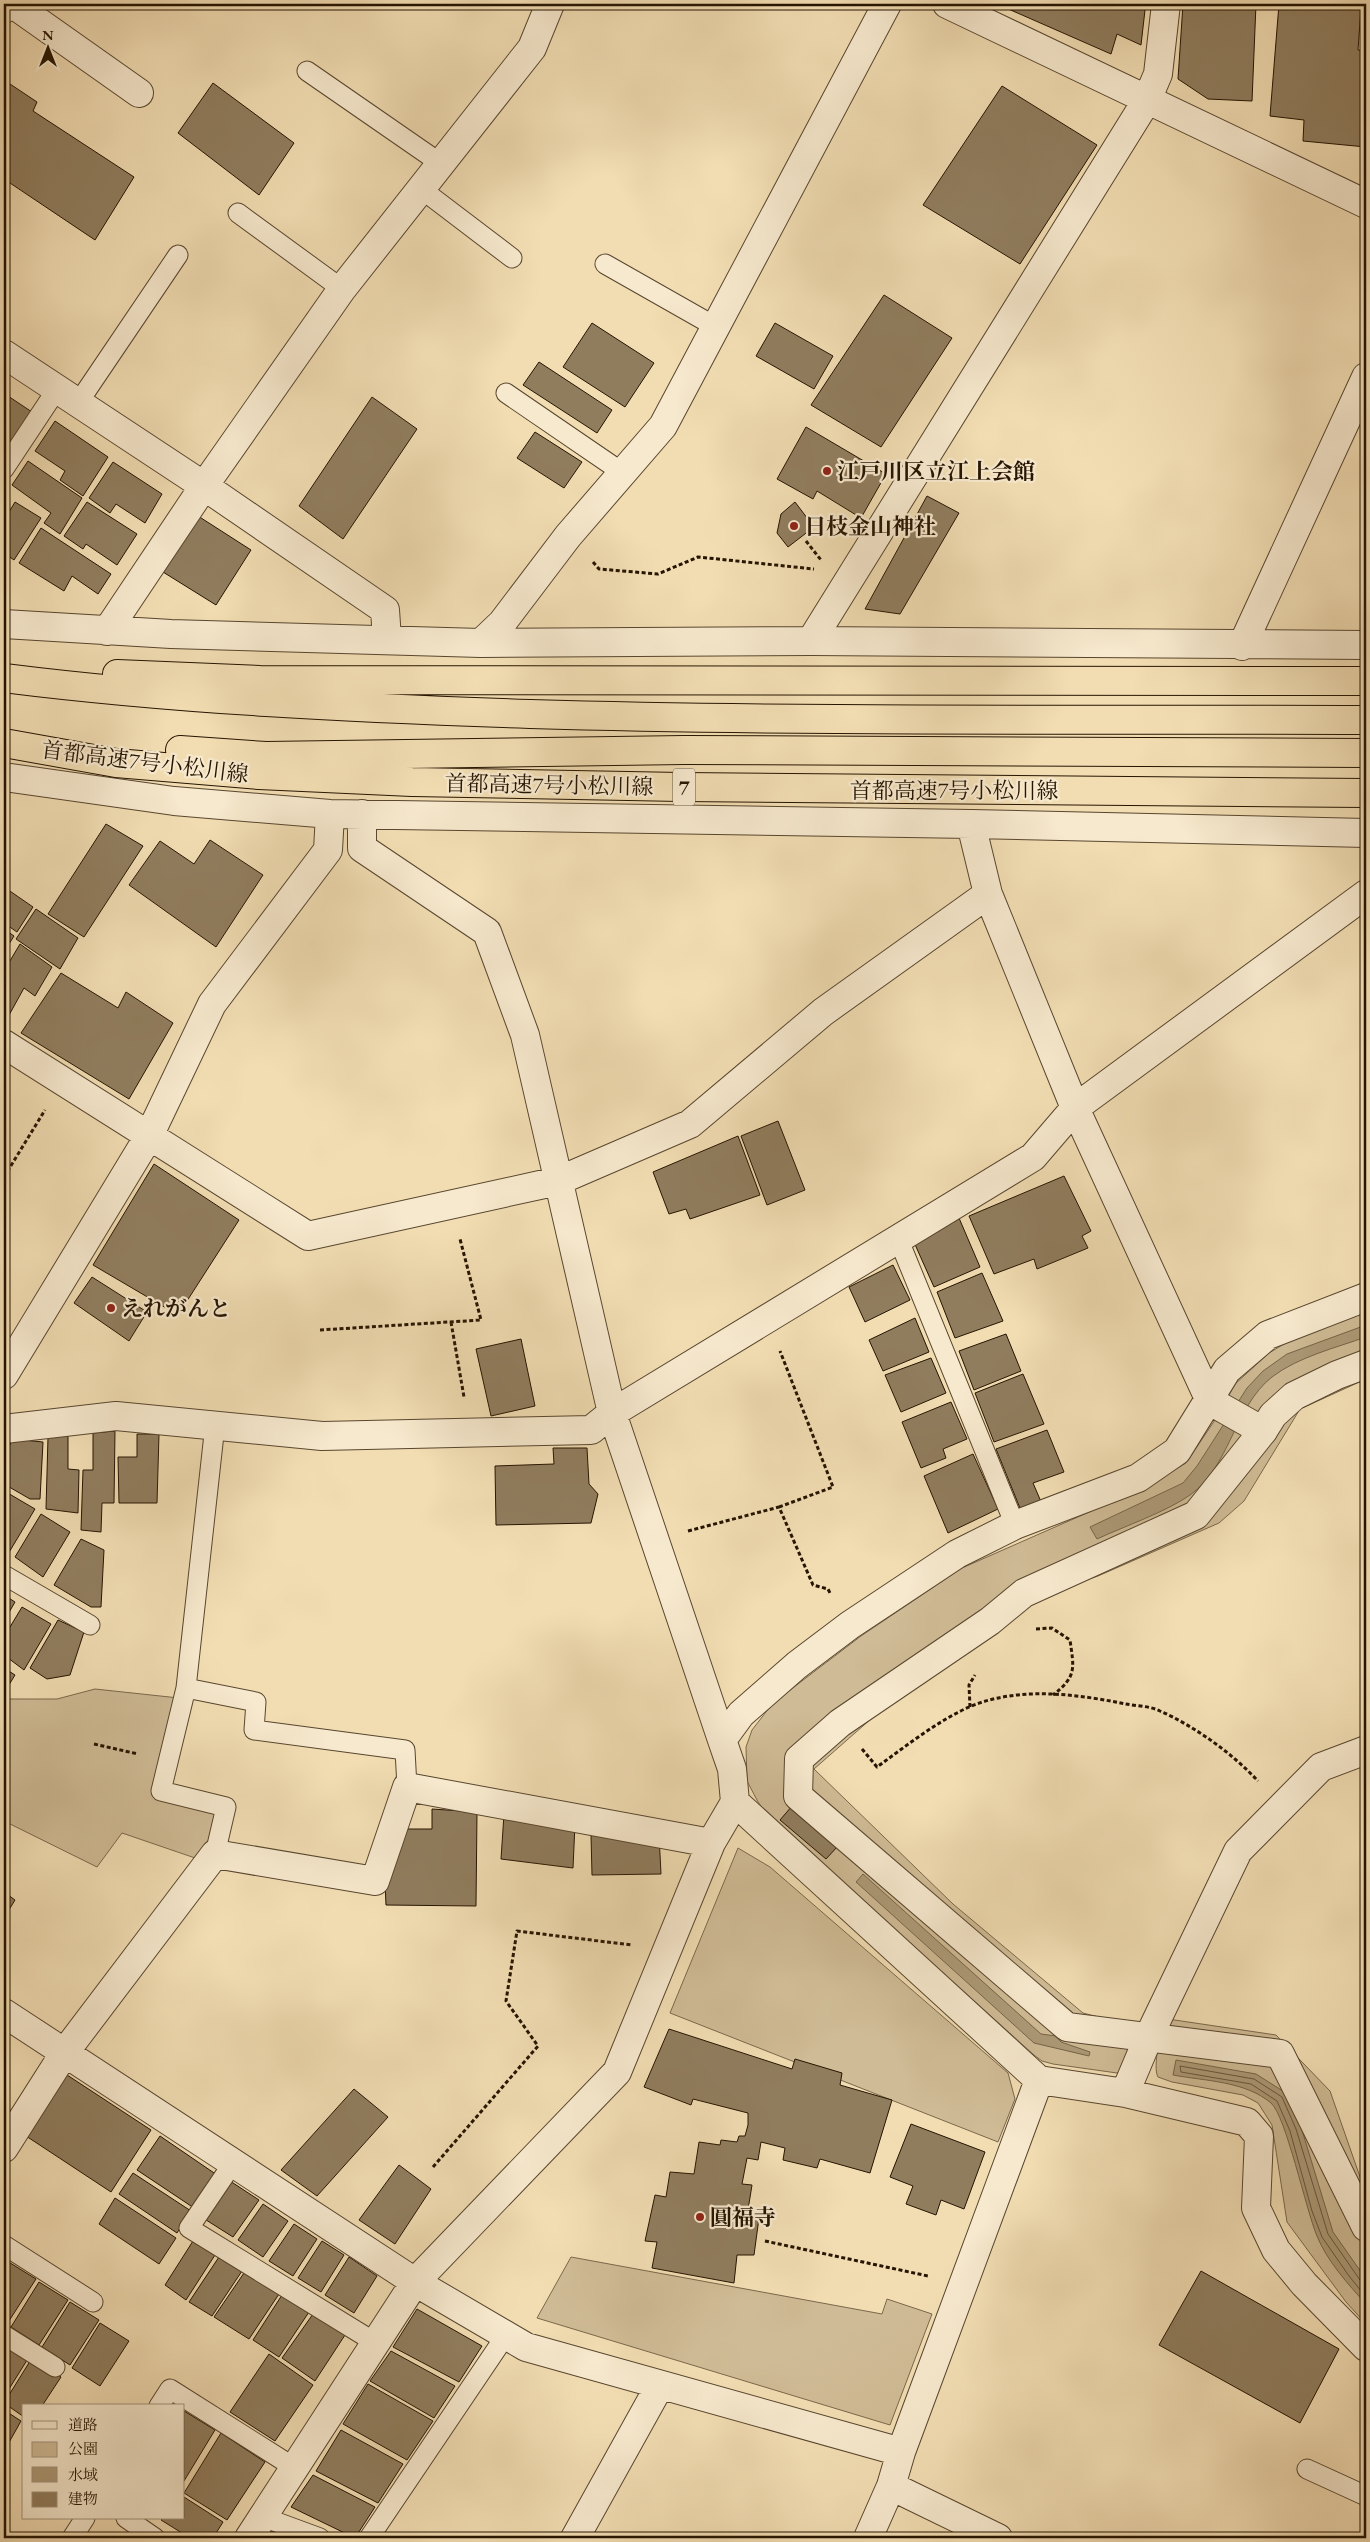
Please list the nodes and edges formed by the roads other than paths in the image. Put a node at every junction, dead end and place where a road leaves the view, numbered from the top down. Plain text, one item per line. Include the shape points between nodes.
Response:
1 (7, 4) edge
2 (13, 4) edge
3 (550, 4) edge
4 (887, 4) edge
5 (947, 4) edge
6 (1166, 4) edge
7 (4, 9) edge
8 (307, 70) dead end
9 (139, 93) dead end
10 (1147, 100) junction
11 (440, 163) junction
12 (420, 188) junction
13 (1366, 204) edge
14 (238, 213) dead end
15 (178, 255) dead end
16 (512, 258) dead end
17 (605, 264) dead end
18 (342, 289) junction
19 (716, 327) junction
20 (4, 354) edge
21 (1366, 377) edge
22 (506, 393) dead end
23 (68, 396) junction
24 (4, 469) edge
25 (623, 473) junction
26 (204, 486) junction
27 (4, 624) edge
28 (107, 631) junction
29 (387, 639) junction
30 (812, 641) junction
31 (481, 642) junction
32 (1366, 645) edge
33 (1242, 646) junction
34 (4, 664) edge
35 (4, 678) edge
36 (1366, 681) edge
37 (1366, 720) edge
38 (4, 731) edge
39 (4, 743) edge
40 (1366, 753) edge
41 (5, 780) edge
42 (1366, 793) edge
43 (330, 814) junction
44 (362, 814) junction
45 (971, 824) junction
46 (1366, 833) edge
47 (988, 894) junction
48 (1366, 894) edge
49 (4, 1044) edge
50 (1075, 1108) junction
51 (148, 1136) junction
52 (558, 1181) junction
53 (898, 1238) junction
54 (1366, 1297) edge
55 (1366, 1364) edge
56 (4, 1375) edge
57 (612, 1413) junction
58 (1238, 1416) junction
59 (215, 1425) junction
60 (4, 1429) edge
61 (1015, 1525) junction
62 (4, 1575) edge
63 (90, 1625) dead end
64 (186, 1688) junction
65 (722, 1740) junction
66 (1366, 1750) edge
67 (408, 1786) junction
68 (735, 1802) junction
69 (711, 1843) junction
70 (216, 1854) junction
71 (4, 2013) edge
72 (1146, 2043) junction
73 (65, 2052) junction
74 (1039, 2080) junction
75 (1128, 2086) junction
76 (4, 2148) edge
77 (233, 2163) junction
78 (1366, 2227) edge
79 (4, 2245) edge
80 (415, 2282) junction
81 (93, 2302) dead end
82 (4, 2335) edge
83 (506, 2335) junction
84 (376, 2343) junction
85 (1366, 2347) edge
86 (55, 2367) dead end
87 (660, 2385) junction
88 (160, 2404) edge
89 (901, 2452) junction
90 (295, 2468) junction
91 (1307, 2469) dead end
92 (891, 2486) junction
93 (1366, 2496) edge
94 (84, 2520) edge
95 (129, 2520) edge
96 (256, 2528) edge
97 (72, 2538) edge
98 (156, 2538) edge
99 (320, 2538) edge
100 (369, 2538) edge
101 (575, 2538) edge
102 (868, 2538) edge
103 (998, 2538) edge

1 - 7 street
2 - 9 street
3 - 11 street via 532,48
4 - 19 street
5 - 10 street
6 - 10 street via 1158,74
8 - 11 lane
10 - 13 street
10 - 30 street
11 - 12 street
12 - 16 lane
12 - 18 street
14 - 18 lane
15 - 23 lane
17 - 19 lane
18 - 26 street
19 - 25 street via 663,426
20 - 23 street
21 - 33 street
22 - 25 lane
23 - 24 lane
23 - 26 street
25 - 31 street via 568,536 502,623
26 - 28 street
26 - 29 street via 385,610
27 - 28 street
28 - 29 street
29 - 31 street
30 - 31 street
30 - 33 street
32 - 33 street
34 - 36 highway via 112,674 260,680
35 - 37 highway via 106,691 249,703 683,719
38 - 40 highway via 122,746 266,756 684,750
39 - 42 highway, 首都高速7号小松川線 / 7 via 116,763 259,776 412,782 691,788
41 - 43 street via 174,801
43 - 44 street
43 - 51 street via 328,850 212,1004
44 - 45 street
44 - 52 street via 362,848 487,932 524,1035
45 - 46 street
45 - 47 street
47 - 50 street
47 - 52 street via 823,1012 690,1124
48 - 50 street
49 - 51 street
50 - 53 street via 1033,1157
50 - 58 street
51 - 52 street via 308,1236
51 - 56 street
52 - 57 street
53 - 57 street
53 - 61 lane
54 - 58 street via 1268,1335 1227,1370
55 - 58 street via 1337,1374 1294,1396 1273,1415
57 - 59 street via 591,1430 322,1436
57 - 65 street
58 - 61 street via 1138,1478
58 - 72 street via 1196,1515 1024,1593 990,1621 840,1723 798,1759 798,1796 1067,2026
59 - 60 street via 116,1416
59 - 64 lane
61 - 65 street via 957,1554 850,1625 797,1665 741,1714
62 - 63 lane
64 - 67 lane via 256,1702 254,1730 405,1750
64 - 70 lane via 161,1791 226,1807
65 - 68 street via 732,1769
66 - 72 street via 1321,1767 1238,1851
67 - 69 street
67 - 70 street via 375,1881
68 - 69 street
68 - 74 street
69 - 80 street via 617,2072
70 - 73 street
71 - 73 street
72 - 75 street
72 - 78 street via 1280,2054
73 - 76 street
73 - 77 street
74 - 75 street
74 - 89 street
75 - 85 street via 1247,2122 1259,2136 1256,2208 1276,2250 1304,2284
77 - 80 street
77 - 84 lane via 189,2228
79 - 81 lane
80 - 83 street
80 - 84 street
82 - 86 lane
83 - 87 street via 526,2347
83 - 100 lane
84 - 90 street
87 - 89 street
87 - 101 street
88 - 90 lane via 170,2389
89 - 92 street
90 - 96 street
91 - 93 lane
92 - 102 street
92 - 103 street
94 - 97 lane
95 - 98 lane
96 - 99 lane

